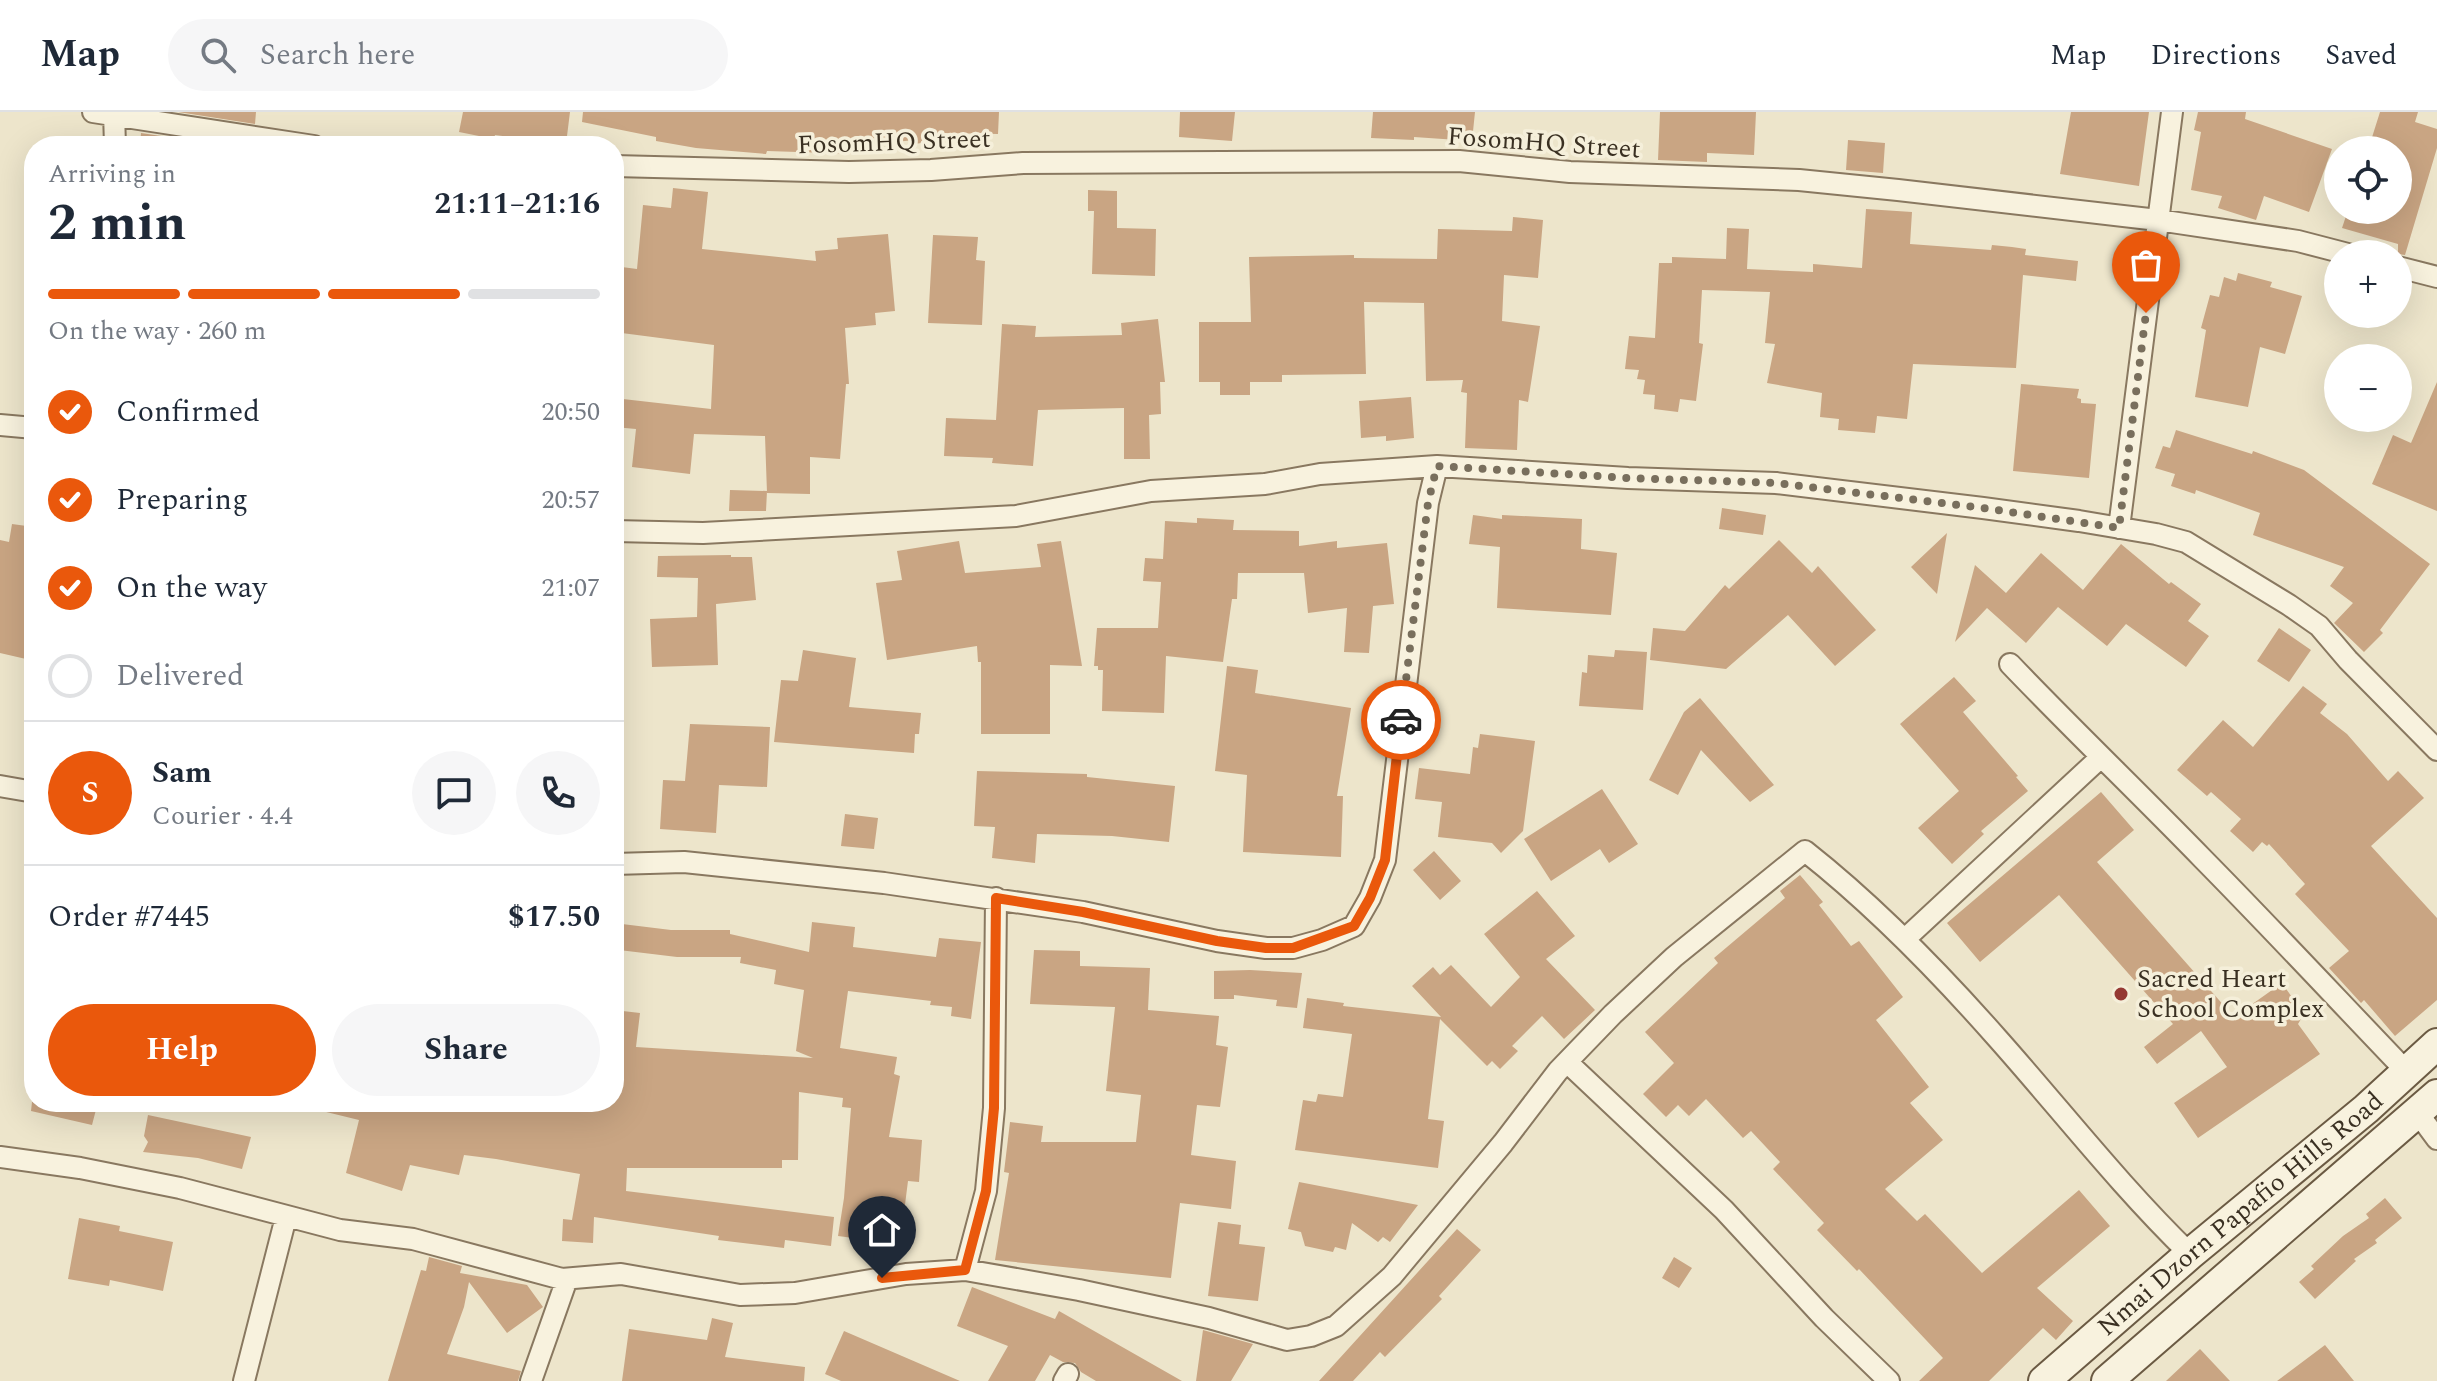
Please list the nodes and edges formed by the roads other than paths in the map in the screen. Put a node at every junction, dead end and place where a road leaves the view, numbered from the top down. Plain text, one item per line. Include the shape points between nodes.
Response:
1 (93, 112) edge
2 (2172, 112) edge
3 (115, 114) edge
4 (115, 136) edge
5 (252, 136) edge
6 (624, 166) edge
7 (2158, 220) junction
8 (2324, 248) edge
9 (2412, 271) edge
10 (2437, 277) edge
11 (0, 425) edge
12 (24, 427) edge
13 (1437, 466) junction
14 (2119, 528) junction
15 (624, 531) edge
16 (2010, 664) dead end
17 (2437, 750) edge
18 (2100, 758) junction
19 (0, 786) edge
20 (24, 790) edge
21 (624, 864) edge
22 (996, 898) junction
23 (1905, 939) junction
24 (2437, 1044) edge
25 (1567, 1062) junction
26 (2406, 1071) junction
27 (2427, 1104) edge
28 (2437, 1139) edge
29 (0, 1157) edge
30 (286, 1217) junction
31 (2190, 1254) junction
32 (965, 1270) junction
33 (567, 1279) junction
34 (244, 1381) edge
35 (531, 1381) edge
36 (1889, 1381) edge
37 (2044, 1381) edge
38 (2107, 1381) edge

1 - 3 street
2 - 7 street
3 - 4 street
3 - 5 street
6 - 7 street, FosomHQ Street via 849,172 1023,163 1459,161 1570,172 1799,180
7 - 8 street, FosomHQ Street
7 - 14 street
9 - 10 street
11 - 12 street
13 - 14 street via 1776,483
13 - 15 street via 1151,491 1016,516 703,533
13 - 22 street via 1428,503 1385,860 1354,926 1293,948 1266,948
14 - 17 street via 2186,542 2289,605 2319,626
16 - 18 street
18 - 23 street
18 - 26 street
19 - 20 street
21 - 22 street via 684,862
22 - 32 street via 994,1108 986,1191
23 - 25 street via 1805,851 1674,957
23 - 31 street via 2140,1205
24 - 26 street, Nmai Dzorn Papafio Hills Road
25 - 32 street via 1392,1276 1336,1326 1311,1336 1287,1340 1209,1318
25 - 36 street via 1724,1210
26 - 31 street, Nmai Dzorn Papafio Hills Road
27 - 28 street
27 - 38 street, Nmai Dzorn Papafio Hills Road
29 - 30 street via 166,1185
30 - 33 street via 413,1239
30 - 34 street
31 - 37 street, Nmai Dzorn Papafio Hills Road
32 - 33 street via 740,1295 621,1274
33 - 35 street

